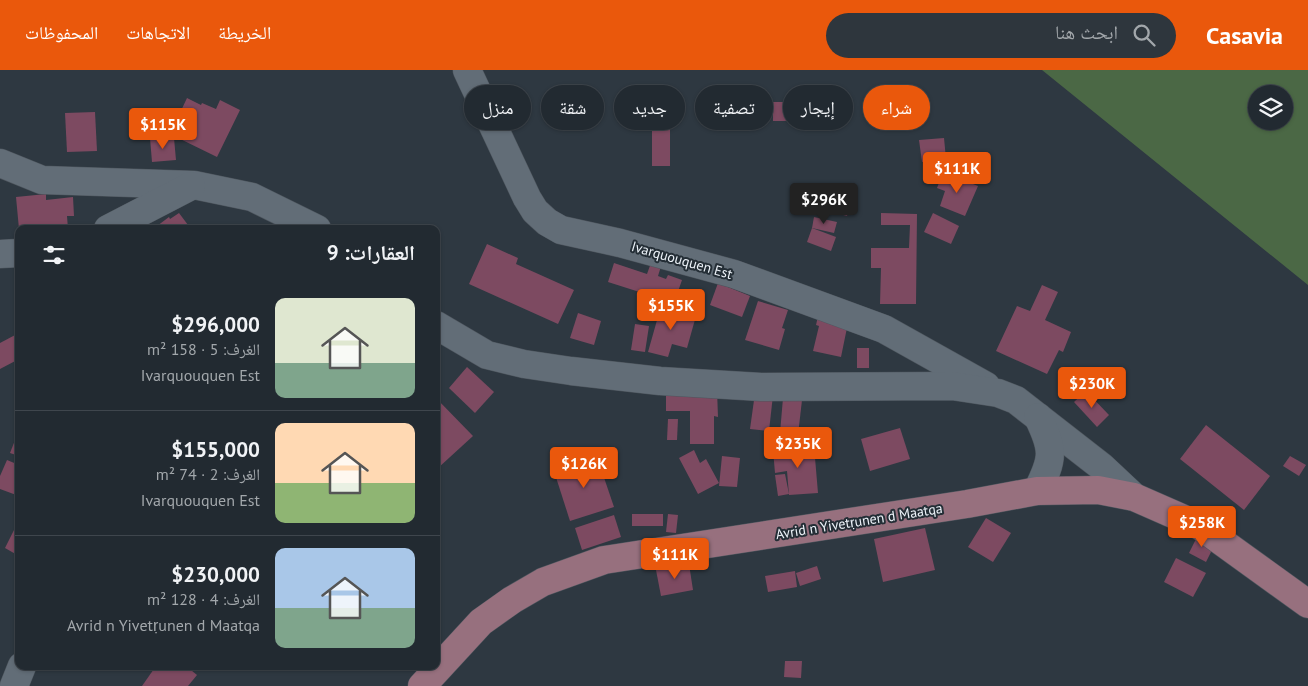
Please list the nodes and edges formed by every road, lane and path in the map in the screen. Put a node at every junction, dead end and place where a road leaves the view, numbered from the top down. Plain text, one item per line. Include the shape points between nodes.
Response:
1 (467, 70) edge
2 (0, 163) edge
3 (194, 185) junction
4 (116, 225) edge
5 (309, 225) edge
6 (15, 253) edge
7 (0, 254) edge
8 (440, 327) edge
9 (998, 393) junction
10 (1038, 417) junction
11 (1037, 491) junction
12 (1134, 497) junction
13 (1308, 604) edge
14 (440, 665) edge
15 (20, 670) edge
16 (435, 670) edge
17 (14, 686) edge
18 (422, 686) edge

1 - 9 street, Ivarquouquen Est via 527,198 547,222 561,230 620,242 734,274 884,329
2 - 3 street via 42,180
3 - 4 street
3 - 5 street via 252,197
6 - 7 street
8 - 9 street via 487,354 571,371 761,387 952,386
9 - 10 street via 1016,400
10 - 11 street via 1049,440 1049,467
10 - 12 street via 1102,467
11 - 12 main road, Avrid n Yivetṛunen d Maatqa via 1098,490
11 - 14 main road, Avrid n Yivetṛunen d Maatqa via 604,560 543,582 512,600 481,622
12 - 13 main road, Avrid n Yivetṛunen d Maatqa via 1200,526
15 - 17 street
16 - 18 main road, Avrid n Yivetṛunen d Maatqa

